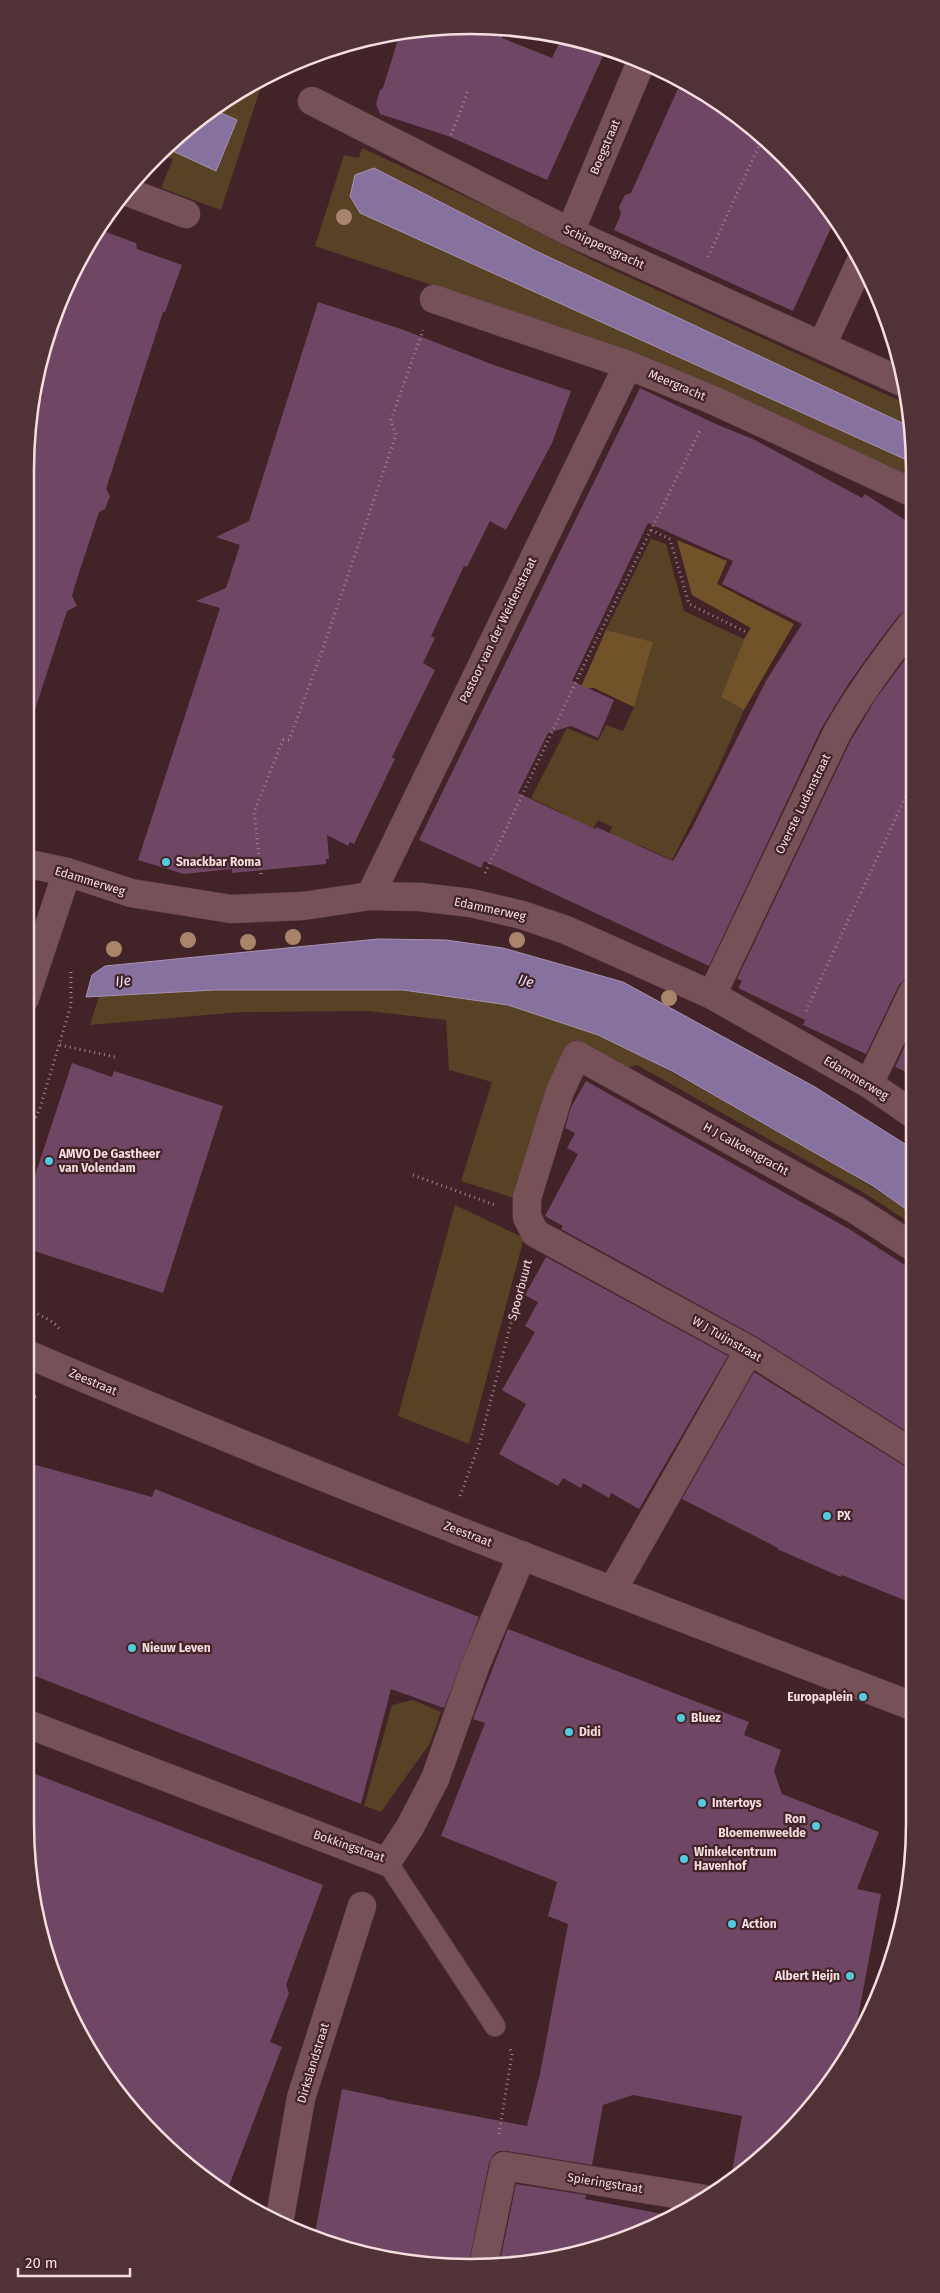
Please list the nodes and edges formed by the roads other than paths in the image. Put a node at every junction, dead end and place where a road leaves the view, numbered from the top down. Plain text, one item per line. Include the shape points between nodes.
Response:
1 (639, 68) edge
2 (312, 101) dead end
3 (132, 194) edge
4 (186, 214) dead end
5 (570, 232) junction
6 (857, 269) edge
7 (434, 299) road end
8 (822, 345) junction
9 (628, 365) junction
10 (897, 380) edge
11 (906, 490) edge
12 (906, 632) edge
13 (34, 865) edge
14 (66, 872) junction
15 (370, 896) junction
16 (34, 970) edge
17 (712, 995) junction
18 (906, 1007) edge
19 (869, 1084) junction
20 (906, 1109) edge
21 (531, 1225) joint
22 (906, 1242) edge
23 (749, 1350) junction
24 (34, 1357) edge
25 (906, 1449) edge
26 (522, 1555) junction
27 (612, 1591) junction
28 (906, 1704) edge
29 (34, 1726) edge
30 (388, 1862) junction
31 (362, 1906) dead end
32 (495, 2026) road end
33 (692, 2198) edge
34 (280, 2216) edge
35 (485, 2258) edge

1 - 5 street, Boegstraat
2 - 5 street, Schippersgracht
3 - 4 street
5 - 8 street, Schippersgracht
6 - 8 street
7 - 9 street, Meergracht
8 - 10 street, Schippersgracht
9 - 11 street, Meergracht via 715,401
9 - 15 street, Pastoor van der Weidenstraat
12 - 17 street, Overste Ludenstraat via 874,673 836,736
13 - 14 street, Edammerweg
14 - 15 street, Edammerweg via 131,893 231,909 303,906
14 - 16 street
15 - 17 street, Edammerweg via 471,903 522,915 566,930
17 - 19 street, Edammerweg
18 - 19 street
19 - 20 street, Edammerweg
21 - 22 street, H J Calkoengracht via 527,1198 560,1091 577,1055 856,1210
21 - 23 street, W J Tuijnstraat
23 - 25 street, W J Tuijnstraat
23 - 27 street
24 - 26 street, Zeestraat via 320,1476
26 - 27 street, Zeestraat
26 - 30 street, Bokkingstraat via 476,1664 435,1779
27 - 28 street, Zeestraat
29 - 30 street, Bokkingstraat
30 - 32 lane
31 - 34 street, Dirkslandstraat via 301,2098
33 - 35 street, Spieringstraat via 504,2166

